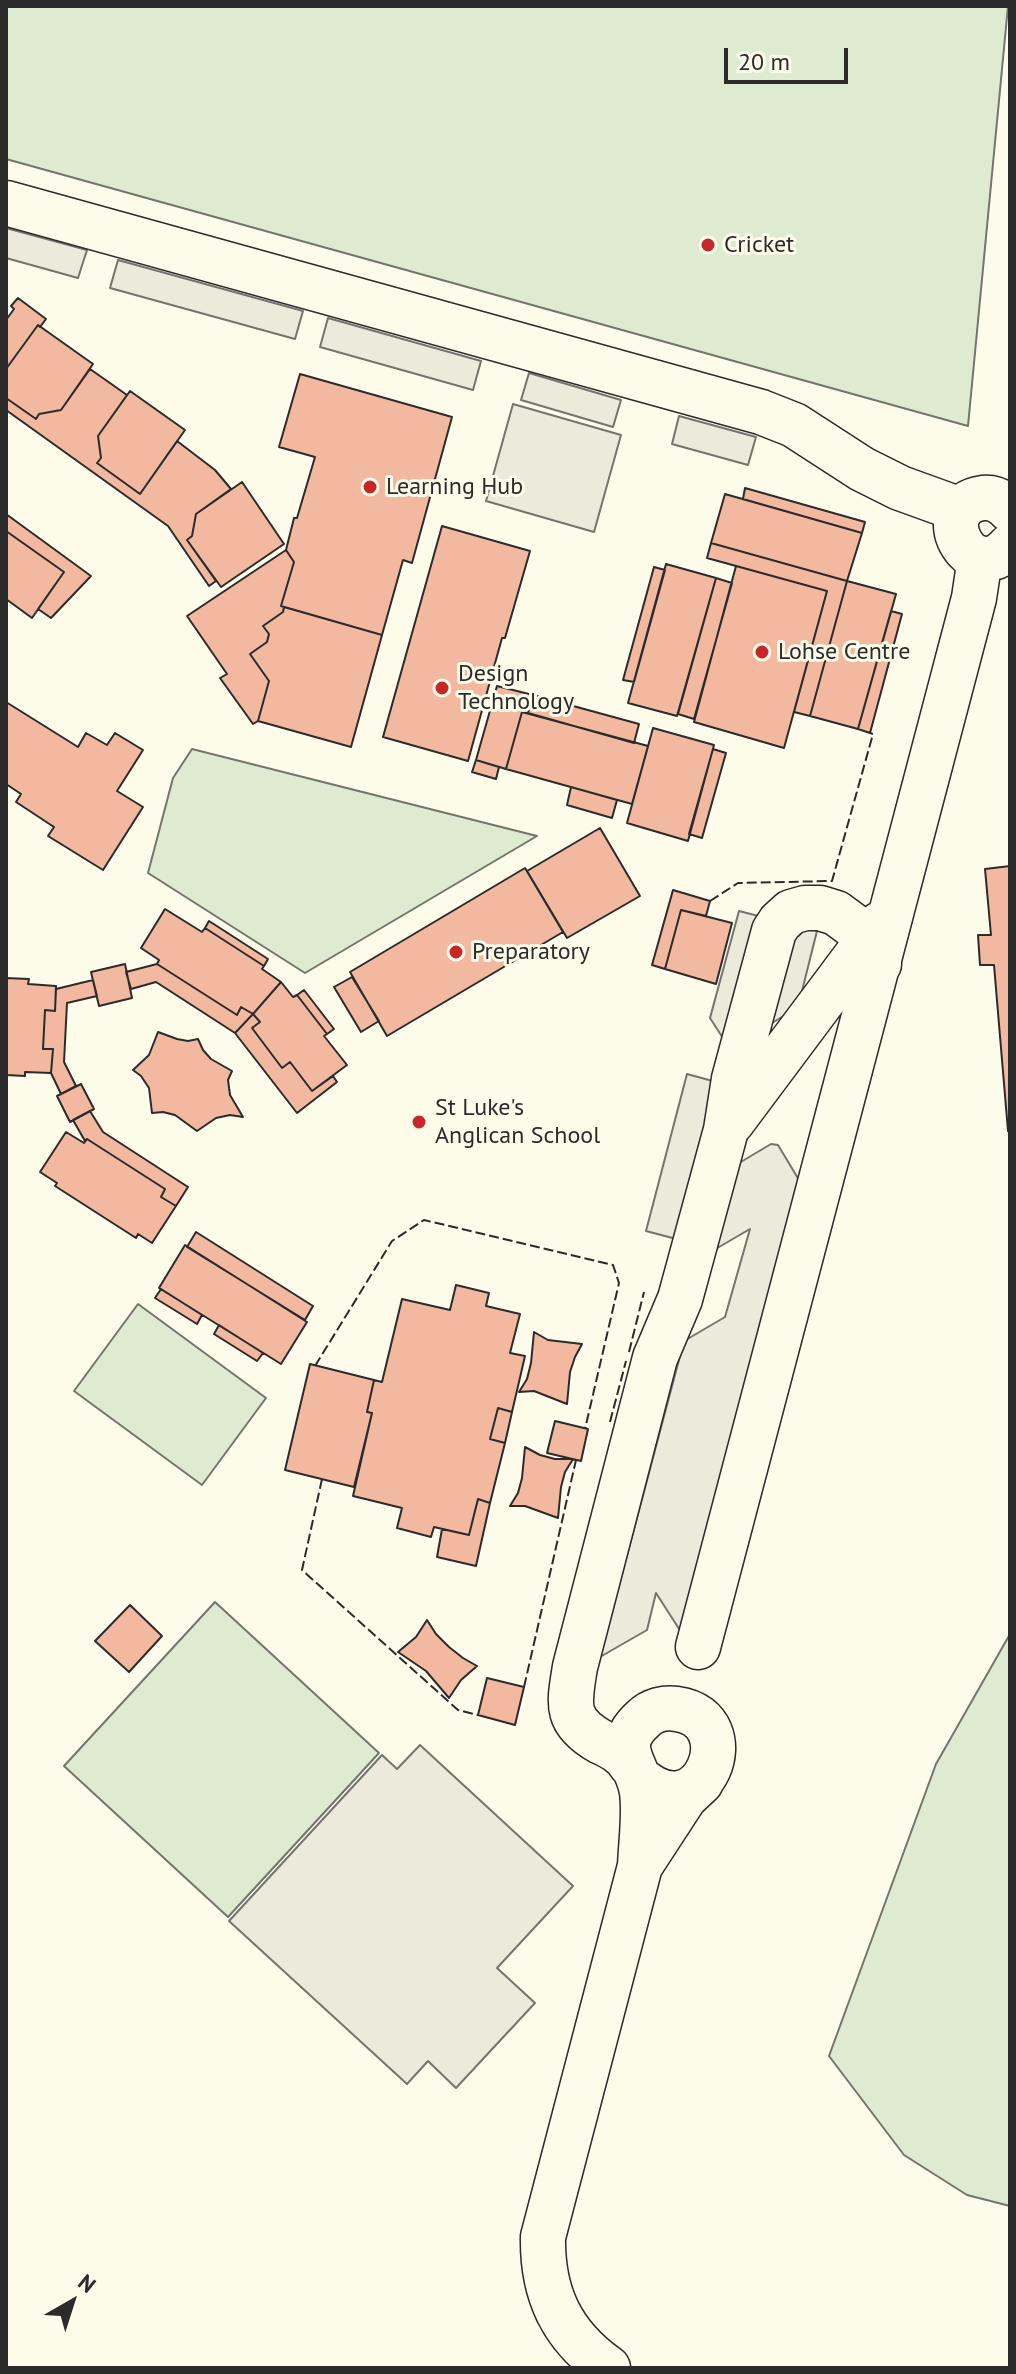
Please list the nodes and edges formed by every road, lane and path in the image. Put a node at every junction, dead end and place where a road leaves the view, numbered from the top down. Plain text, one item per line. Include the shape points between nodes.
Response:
1 (6, 203) edge
2 (961, 510) junction
3 (1010, 510) edge
4 (995, 552) edge
5 (875, 951) junction
6 (761, 1083) junction
7 (843, 1101) junction
8 (726, 1130) junction
9 (698, 1647) junction
10 (646, 1715) junction
11 (709, 1731) junction
12 (634, 1771) junction
13 (701, 1782) junction
14 (640, 1866) junction
15 (608, 2368) edge

1 - 2 street via 761,412 794,425 900,488
2 - 3 street via 989,498
2 - 4 street via 958,539 971,554
4 - 5 street via 974,598 895,903
5 - 6 street
5 - 7 street
5 - 8 street via 836,913 820,908 791,912 780,922 769,944
6 - 7 street via 787,1065 810,1065 839,1082
6 - 8 street
7 - 9 street
8 - 12 street via 680,1299 655,1358 573,1679 576,1724 623,1753
9 - 10 street
9 - 11 street
10 - 11 street via 659,1709 687,1711
10 - 12 street via 630,1737
11 - 13 street via 713,1757
12 - 13 street via 660,1792 689,1790
12 - 14 street via 642,1799
13 - 14 street via 685,1797
14 - 15 street via 543,2237 542,2265 559,2314 575,2338

